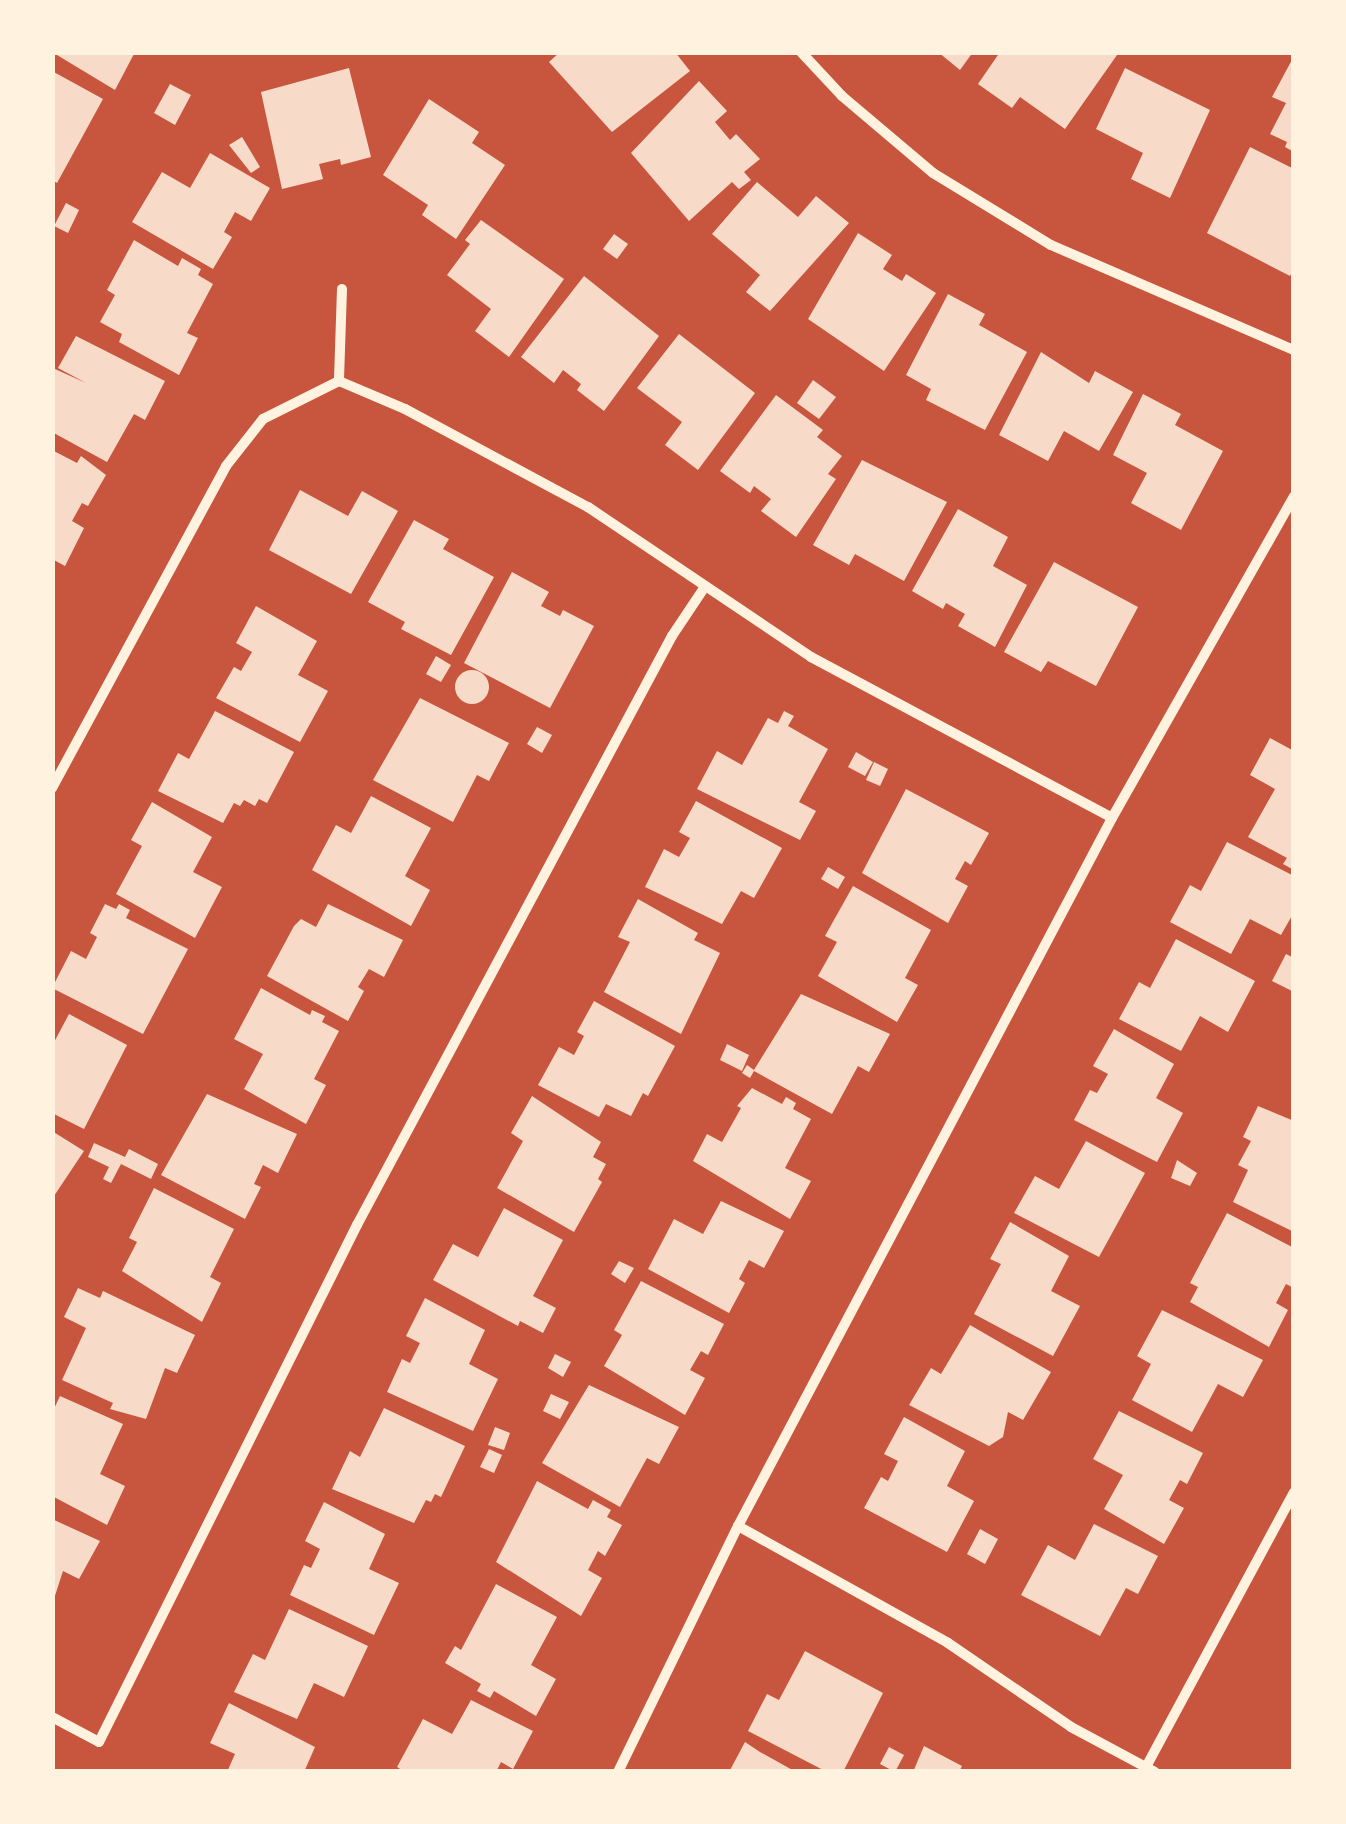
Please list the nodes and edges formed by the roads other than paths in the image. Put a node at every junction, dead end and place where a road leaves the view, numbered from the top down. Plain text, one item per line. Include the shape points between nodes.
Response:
1 (801, 52) edge
2 (342, 289) dead end
3 (1294, 350) edge
4 (339, 381) junction
5 (1294, 496) edge
6 (704, 588) junction
7 (52, 788) edge
8 (1112, 818) junction
9 (1294, 1492) edge
10 (738, 1526) junction
11 (52, 1717) edge
12 (1151, 1769) edge
13 (618, 1772) edge

1 - 3 street via 933,173 1034,235
2 - 4 street
4 - 6 street via 588,506
4 - 7 street via 263,419 226,466
5 - 8 street
6 - 8 street via 811,658
6 - 11 street via 672,636 356,1225 100,1742
8 - 10 street
9 - 12 street
10 - 12 street via 948,1642 1070,1727
10 - 13 street

